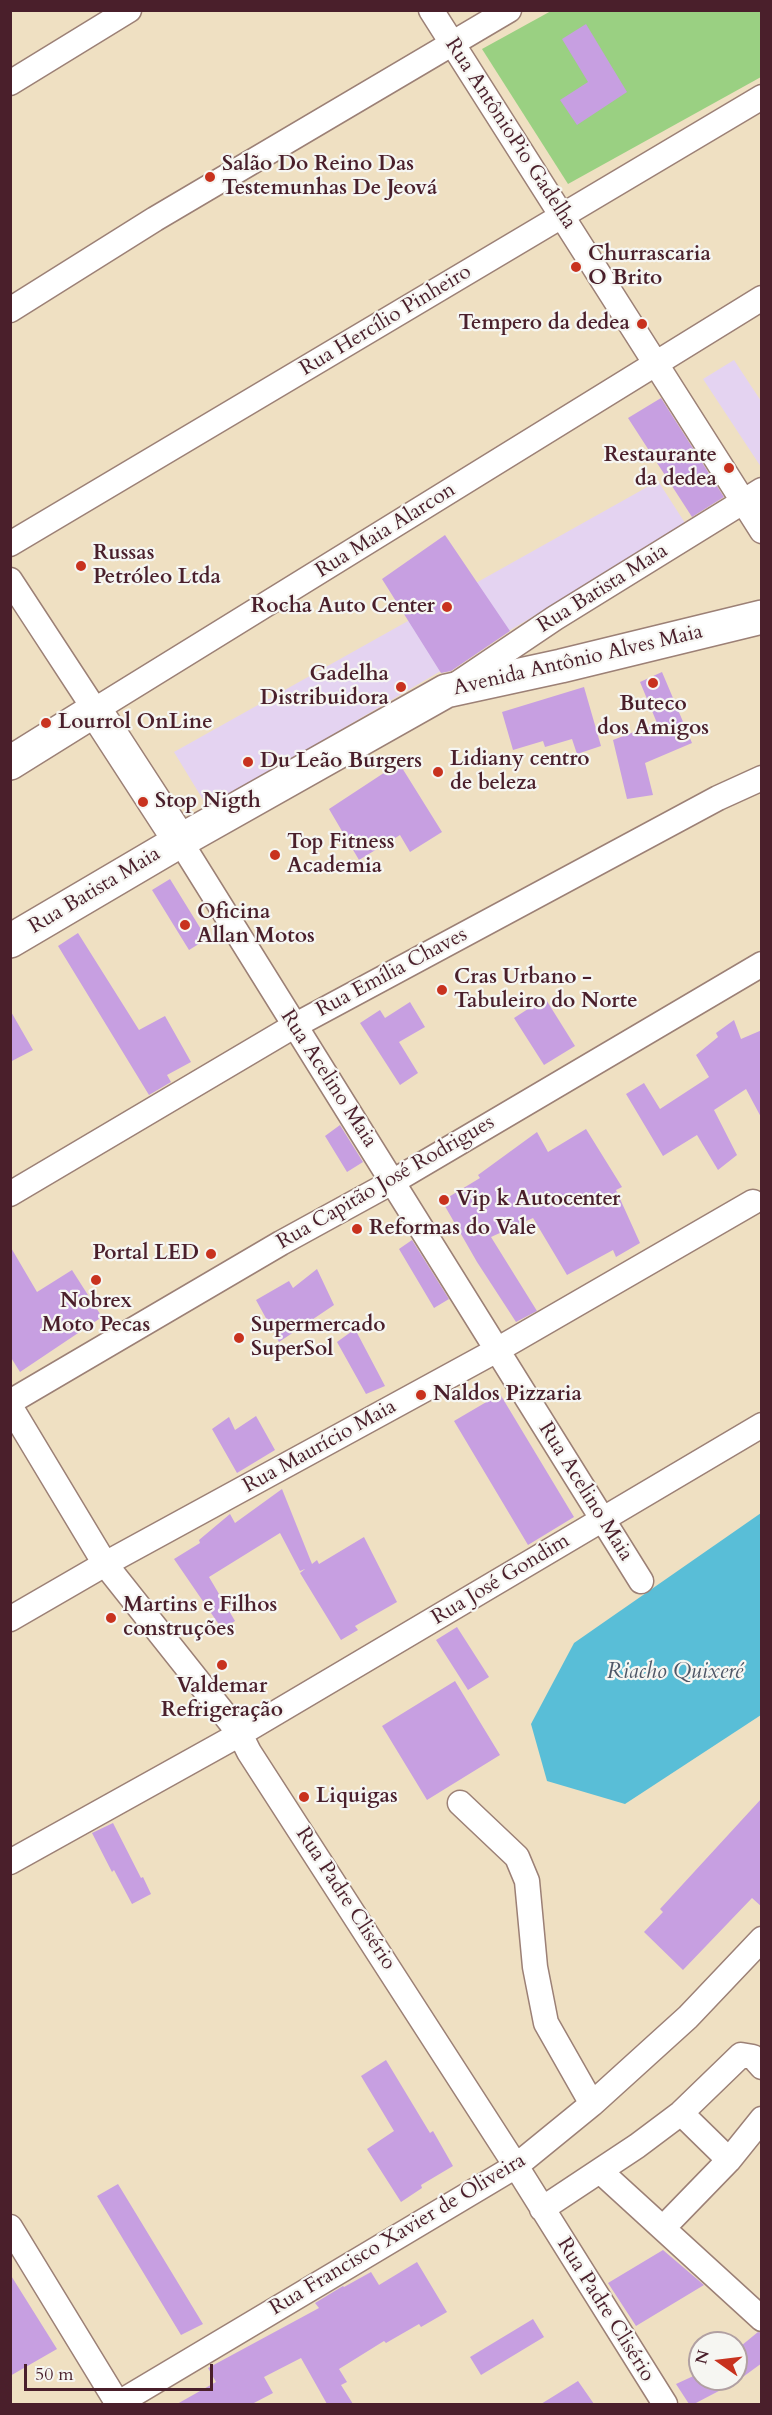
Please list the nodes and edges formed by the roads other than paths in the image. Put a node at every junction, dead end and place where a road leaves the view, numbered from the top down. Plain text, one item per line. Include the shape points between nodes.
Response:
1 (129, 10) edge
2 (431, 10) edge
3 (509, 10) edge
4 (451, 44) junction
5 (10, 83) edge
6 (762, 97) edge
7 (563, 216) junction
8 (762, 298) edge
9 (10, 310) edge
10 (657, 364) junction
11 (753, 496) edge
12 (762, 531) edge
13 (10, 544) edge
14 (10, 580) edge
15 (762, 617) edge
16 (446, 691) junction
17 (95, 710) junction
18 (10, 764) edge
19 (762, 778) edge
20 (180, 841) junction
21 (10, 941) edge
22 (762, 964) edge
23 (294, 1026) junction
24 (394, 1181) junction
25 (10, 1194) edge
26 (753, 1202) dead end
27 (497, 1350) junction
28 (10, 1404) edge
29 (762, 1425) edge
30 (603, 1520) junction
31 (105, 1564) junction
32 (641, 1581) dead end
33 (10, 1619) edge
34 (240, 1734) junction
35 (460, 1803) dead end
36 (10, 1862) edge
37 (762, 1939) edge
38 (762, 2067) edge
39 (592, 2104) junction
40 (681, 2113) junction
41 (762, 2119) edge
42 (729, 2160) junction
43 (516, 2166) junction
44 (600, 2171) junction
45 (542, 2209) junction
46 (664, 2227) junction
47 (10, 2228) edge
48 (762, 2319) edge
49 (117, 2404) edge
50 (664, 2404) edge

1 - 5 street
2 - 4 street, Rua AntônioPio Gadelha
3 - 4 street
4 - 7 street, Rua AntônioPio Gadelha
4 - 9 street via 155,219
6 - 7 street, Rua Hercílio Pinheiro
7 - 10 street, Rua AntônioPio Gadelha
7 - 13 street, Rua Hercílio Pinheiro
8 - 10 street, Rua Maia Alarcon
10 - 11 street, Rua AntônioPio Gadelha
10 - 17 street, Rua Maia Alarcon
11 - 12 street, Rua AntônioPio Gadelha
11 - 16 street, Rua Batista Maia via 555,618
14 - 17 street, Rua Acelino Maia
15 - 16 main road, Avenida Antônio Alves Maia
16 - 20 main road, Avenida Antônio Alves Maia
17 - 18 main road, Rua Maia Alarcon
17 - 20 main road, Rua Acelino Maia
19 - 23 street, Rua Emília Chaves
20 - 21 main road, Rua Batista Maia
20 - 23 street, Rua Acelino Maia
22 - 24 street, Rua Capitão José Rodrigues
23 - 24 street, Rua Acelino Maia
23 - 25 street, Rua Emília Chaves
24 - 27 street, Rua Acelino Maia
24 - 28 street, Rua Capitão José Rodrigues via 281,1243
26 - 27 street, Rua Maurício Maia
27 - 30 street, Rua Acelino Maia
27 - 31 street, Rua Maurício Maia
28 - 31 street, Rua Padre Clisério
29 - 30 street, Rua José Gondim
30 - 32 street, Rua Acelino Maia
30 - 34 street, Rua José Gondim
31 - 33 street, Rua Maurício Maia
31 - 34 street, Rua Padre Clisério
34 - 36 street, Rua José Gondim
34 - 43 street, Rua Padre Clisério
35 - 39 street via 517,1857 527,1881 535,1967 546,2023
37 - 39 street, Rua Francisco Xavier de Oliveira via 688,2017
38 - 40 street via 753,2057 741,2055
39 - 43 street, Rua Francisco Xavier de Oliveira
40 - 42 street
40 - 44 street
41 - 42 street
42 - 46 street
43 - 45 street, Rua Padre Clisério
43 - 49 street, Rua Francisco Xavier de Oliveira
44 - 45 street
44 - 46 street
45 - 50 street, Rua Padre Clisério
46 - 48 street
47 - 49 street

